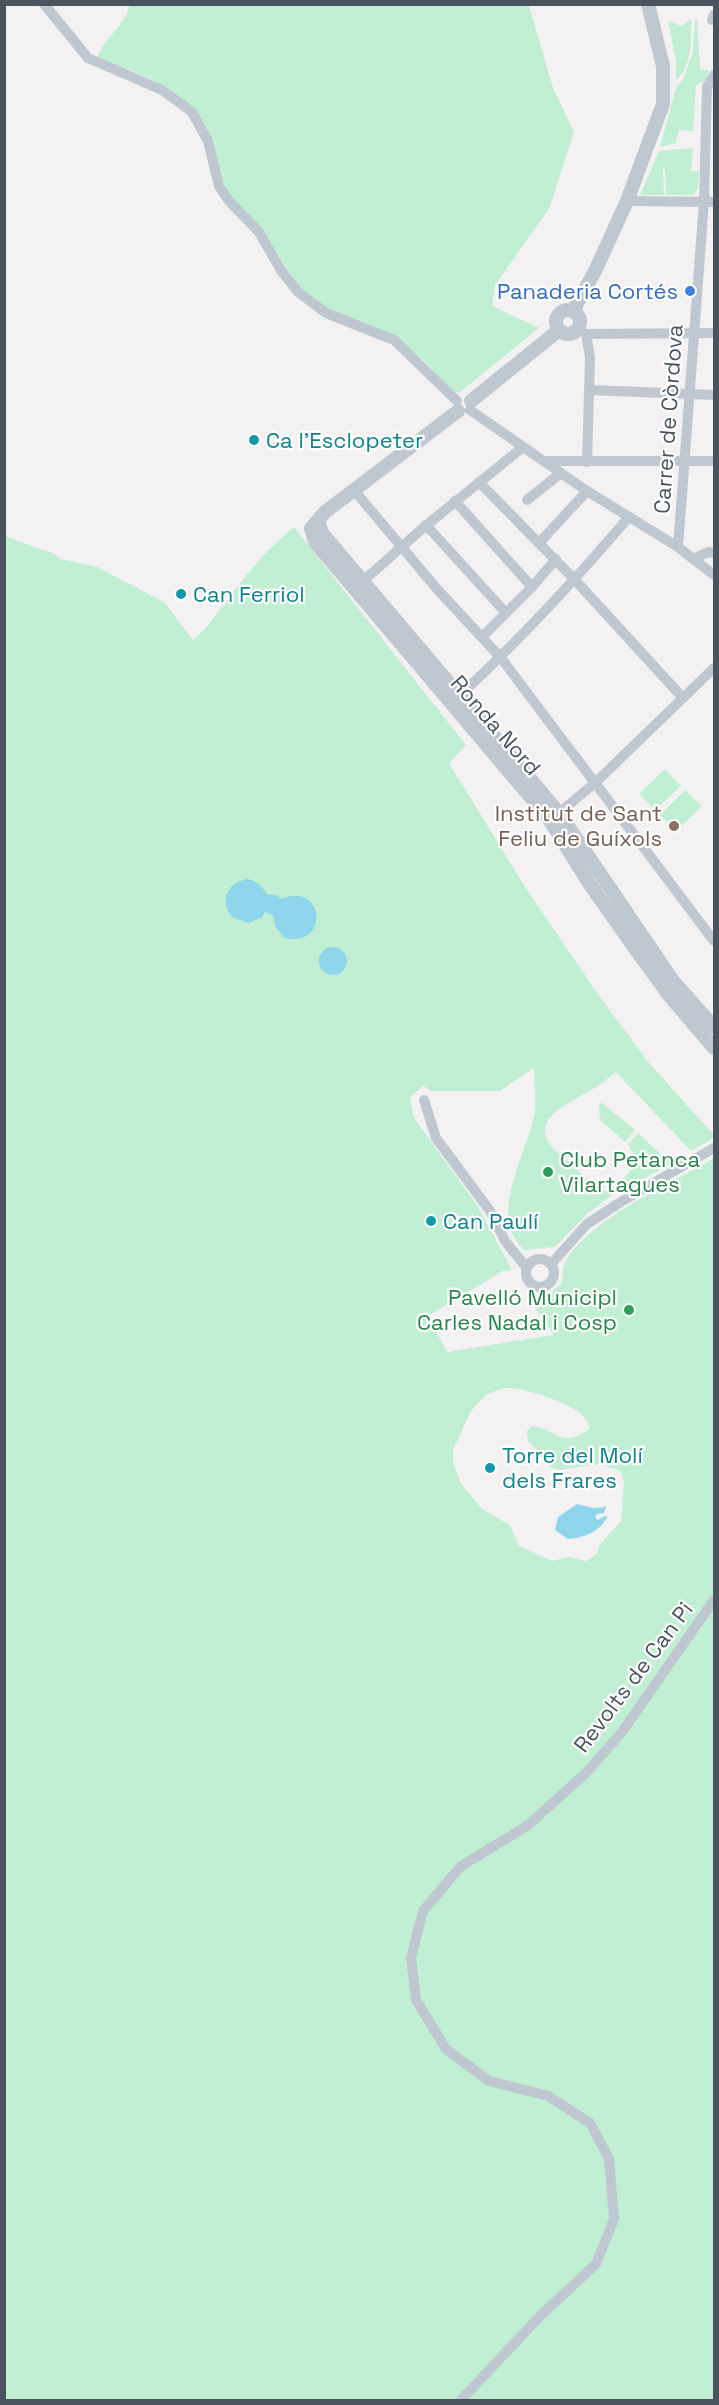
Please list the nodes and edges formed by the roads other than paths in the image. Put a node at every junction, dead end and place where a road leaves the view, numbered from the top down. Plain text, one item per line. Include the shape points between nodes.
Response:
1 (44, 4) edge
2 (648, 4) edge
3 (713, 77) edge
4 (710, 134) edge
5 (627, 201) junction
6 (709, 202) edge
7 (573, 311) junction
8 (559, 330) junction
9 (582, 331) junction
10 (714, 333) edge
11 (693, 334) junction
12 (590, 390) junction
13 (689, 394) junction
14 (714, 395) edge
15 (464, 406) junction
16 (523, 447) junction
17 (545, 461) junction
18 (686, 461) junction
19 (714, 461) edge
20 (587, 462) junction
21 (561, 473) junction
22 (479, 482) junction
23 (353, 489) junction
24 (587, 491) junction
25 (527, 500) dead end
26 (455, 501) junction
27 (628, 518) junction
28 (315, 524) junction
29 (426, 525) junction
30 (540, 542) junction
31 (400, 547) junction
32 (678, 547) junction
33 (714, 554) edge
34 (556, 559) junction
35 (693, 559) junction
36 (714, 575) edge
37 (575, 580) junction
38 (363, 581) junction
39 (532, 587) junction
40 (506, 613) junction
41 (482, 637) junction
42 (501, 658) junction
43 (714, 668) edge
44 (460, 695) junction
45 (683, 698) junction
46 (596, 782) junction
47 (559, 813) junction
48 (714, 941) edge
49 (714, 1027) edge
50 (714, 1048) edge
51 (424, 1100) dead end
52 (714, 1148) edge
53 (551, 1264) junction
54 (526, 1267) junction
55 (714, 1600) edge
56 (461, 2400) edge

1 - 15 street via 88,58 162,90 192,112 208,141 219,186 259,232 298,292 326,314 394,340
2 - 5 street via 665,92 654,134
3 - 4 street, Carrer de Còrdova via 707,87
4 - 6 street, Carrer de Còrdova
5 - 6 street
5 - 7 street
6 - 11 street, Carrer de Còrdova
7 - 8 street via 558,315
7 - 9 street
8 - 9 street via 568,334
8 - 15 street
9 - 11 street
9 - 12 street via 590,357
10 - 11 street
11 - 13 street, Carrer de Còrdova
12 - 13 street
12 - 20 street
13 - 14 street
13 - 18 street, Carrer de Còrdova
15 - 16 street
15 - 23 street
16 - 17 street
16 - 22 street
17 - 20 street
17 - 21 street
18 - 19 street
18 - 20 street
18 - 32 street, Carrer de Còrdova
21 - 24 street
21 - 25 street
22 - 26 street
22 - 30 street
23 - 28 street
23 - 31 street
24 - 27 street
24 - 30 street
26 - 29 street
26 - 39 street
27 - 32 street
27 - 37 street
28 - 38 street, Ronda Nord
28 - 50 street, Ronda Nord via 315,542 549,819 631,943
29 - 31 street
29 - 40 street
30 - 34 street
31 - 38 street
31 - 41 street
32 - 35 street
33 - 35 street via 708,552
34 - 37 street
34 - 39 street
35 - 36 street
37 - 42 street
37 - 45 street
38 - 44 street, Ronda Nord
39 - 40 street
40 - 41 street
41 - 42 street
42 - 44 street
42 - 46 street
43 - 45 street
44 - 47 street, Ronda Nord
45 - 46 street
46 - 47 street
46 - 48 street
47 - 49 street, Ronda Nord via 673,981
51 - 54 street via 436,1138
52 - 53 street via 587,1224
53 - 54 street via 535,1259
53 - 54 street via 553,1280 540,1288 527,1281
55 - 56 street, Revolts de Can Pi via 622,1732 586,1773 527,1826 461,1866 423,1911 411,1958 416,2000 446,2049 489,2080 548,2096 590,2122 609,2159 614,2219 596,2264 542,2314

